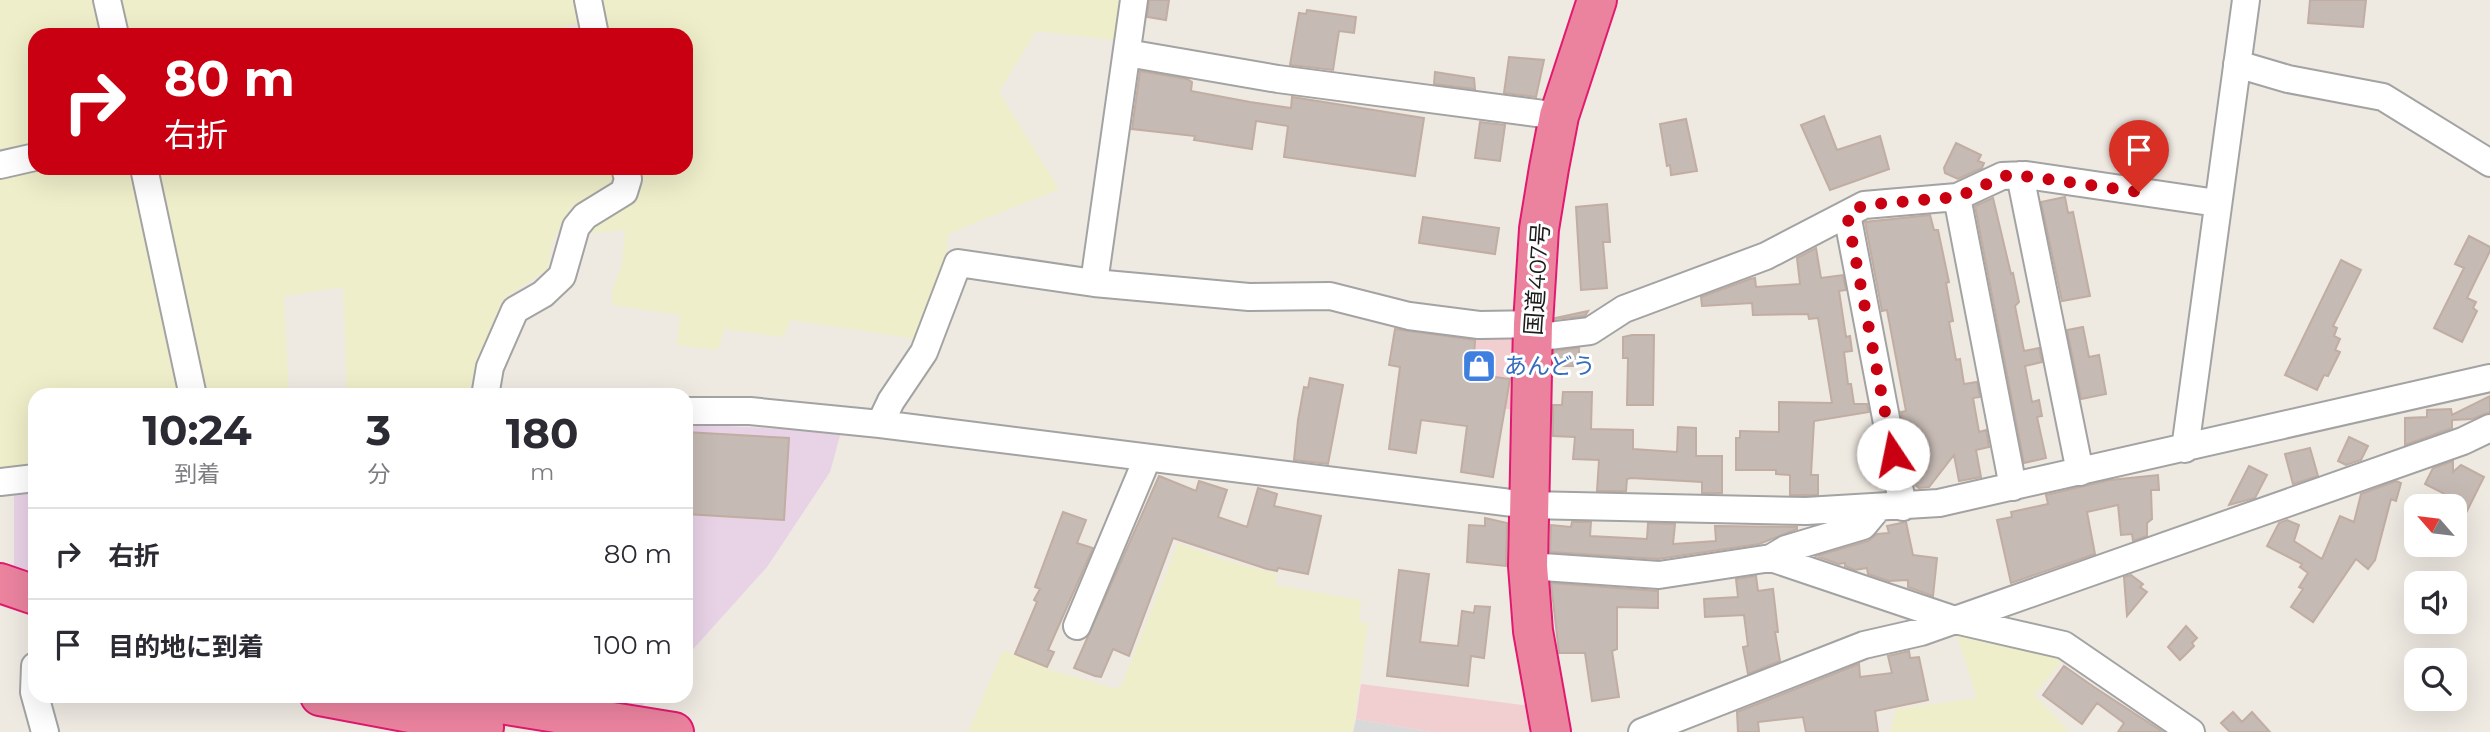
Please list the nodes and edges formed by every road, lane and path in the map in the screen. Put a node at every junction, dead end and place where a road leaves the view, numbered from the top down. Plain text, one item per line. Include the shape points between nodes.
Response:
1 (107, 0) edge
2 (588, 0) edge
3 (1134, 0) edge
4 (1597, 0) edge
5 (2246, 0) edge
6 (113, 28) edge
7 (589, 28) edge
8 (1127, 53) junction
9 (2237, 64) junction
10 (1559, 116) junction
11 (28, 158) edge
12 (2490, 163) edge
13 (0, 164) edge
14 (146, 175) edge
15 (627, 175) edge
16 (2020, 175) junction
17 (1957, 197) junction
18 (2217, 203) junction
19 (1847, 214) junction
20 (1094, 283) junction
21 (1533, 331) junction
22 (2490, 378) edge
23 (192, 388) edge
24 (486, 388) edge
25 (693, 411) edge
26 (880, 424) junction
27 (2490, 428) edge
28 (2185, 449) junction
29 (1147, 459) junction
30 (2080, 472) junction
31 (28, 479) edge
32 (0, 482) edge
33 (2014, 487) junction
34 (1528, 505) junction
35 (1891, 508) junction
36 (1771, 558) junction
37 (1528, 566) junction
38 (0, 583) edge
39 (28, 593) edge
40 (0, 609) edge
41 (28, 618) edge
42 (1955, 620) junction
43 (1077, 626) dead end
44 (37, 703) edge
45 (358, 703) edge
46 (494, 703) edge
47 (45, 732) edge
48 (514, 732) edge
49 (674, 732) edge
50 (1552, 732) edge
51 (1642, 732) edge
52 (2191, 732) edge

1 - 6 street
2 - 7 street
3 - 8 street
4 - 10 highway, 国道407号
5 - 9 street
8 - 10 street via 1278,79
8 - 20 street
9 - 12 street via 2383,97
9 - 18 street
10 - 21 highway, 国道407号 via 1539,229
11 - 13 street
14 - 23 street
15 - 24 street via 624,192 585,216 576,227 562,276 515,310 490,367
16 - 17 street via 2002,176
16 - 18 street
16 - 30 street
17 - 19 street via 1864,205
17 - 33 street
18 - 28 street
19 - 21 street via 1766,256 1624,309 1590,331
19 - 35 street
20 - 21 street via 1249,297 1330,296 1409,316
20 - 26 street via 958,263 925,352
21 - 34 highway, 国道407号
22 - 28 street
25 - 26 street via 750,411
26 - 29 street
27 - 42 street via 2463,442
28 - 30 street
29 - 34 street
29 - 43 street
30 - 33 street
31 - 32 street
33 - 35 street
34 - 35 street via 1780,511
34 - 37 highway, 国道407号
35 - 36 street via 1863,526 1786,549
36 - 37 street via 1659,575
36 - 42 street
37 - 50 highway, 国道407号
38 - 39 highway
40 - 41 highway
42 - 51 street via 1821,660
42 - 52 street via 2064,645
44 - 47 street
45 - 48 highway
46 - 49 highway

